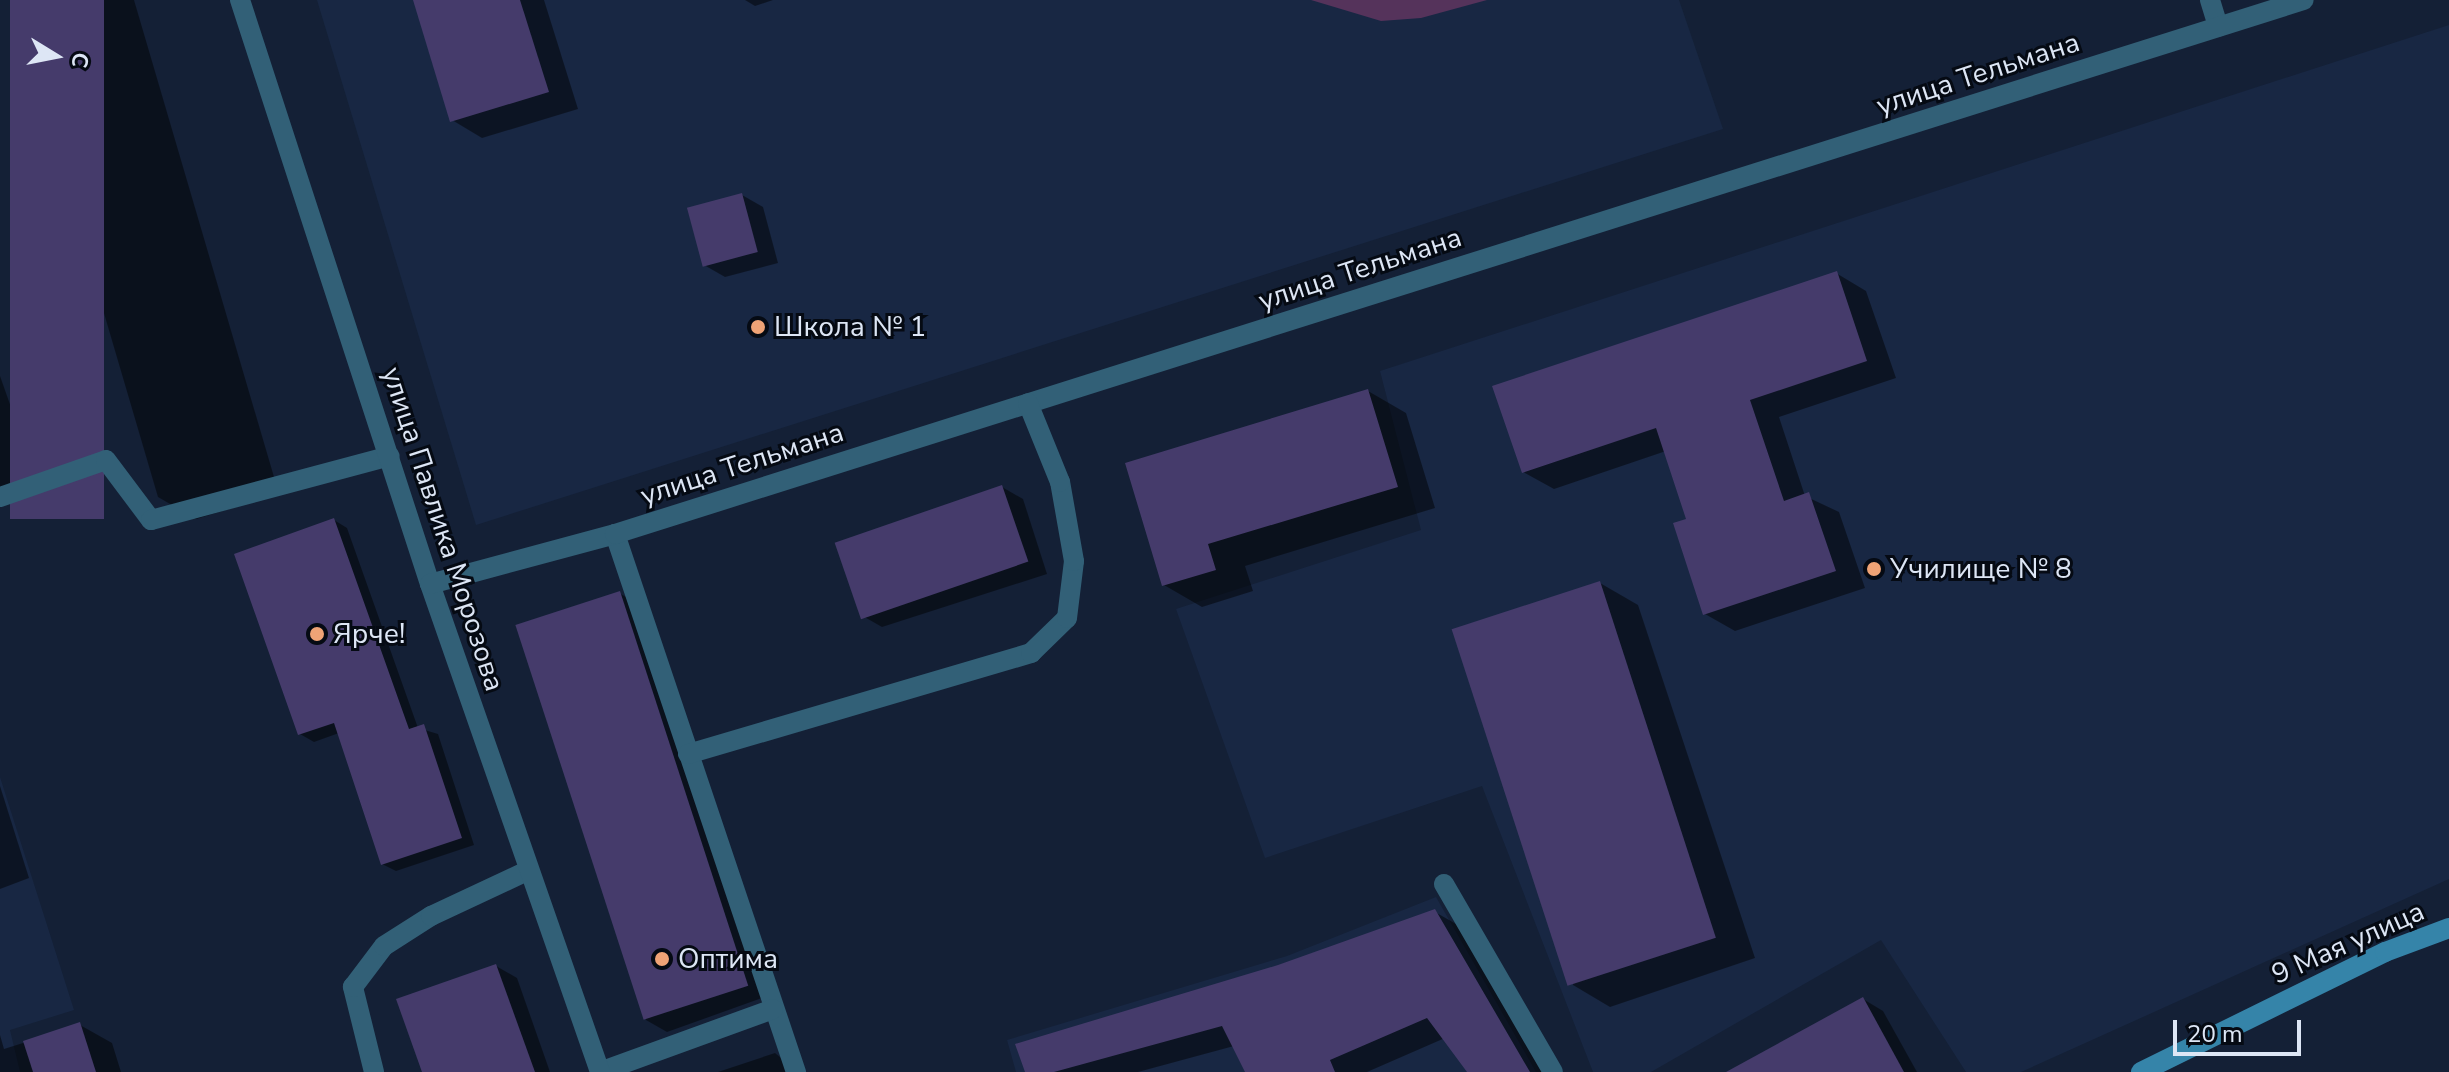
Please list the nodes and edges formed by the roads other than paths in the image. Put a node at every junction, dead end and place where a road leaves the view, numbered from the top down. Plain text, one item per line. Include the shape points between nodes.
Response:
1 (240, 0) edge
2 (2210, 0) edge
3 (2304, 0) edge
4 (2218, 27) junction
5 (1028, 403) junction
6 (390, 456) junction
7 (0, 497) edge
8 (615, 534) junction
9 (430, 584) junction
10 (688, 754) junction
11 (527, 871) junction
12 (1444, 884) dead end
13 (2449, 928) edge
14 (773, 1009) junction
15 (374, 1072) edge
16 (600, 1072) edge
17 (796, 1072) edge
18 (1553, 1072) edge
19 (2141, 1072) edge

1 - 6 street, улица Павлика Морозова
2 - 4 street
3 - 4 street, улица Тельмана
4 - 5 street, улица Тельмана
5 - 8 street, улица Тельмана
5 - 10 street via 1060,482 1074,561 1067,618 1031,653
6 - 7 street via 151,520 106,460
6 - 9 street, улица Павлика Морозова
8 - 9 street, улица Тельмана
8 - 10 street
9 - 11 street, улица Павлика Морозова
10 - 14 street
11 - 15 street via 431,916 384,946 353,987
11 - 16 street, улица Павлика Морозова
12 - 18 street
13 - 19 main road, 9 Мая улица via 2385,952
14 - 16 street
14 - 17 street

